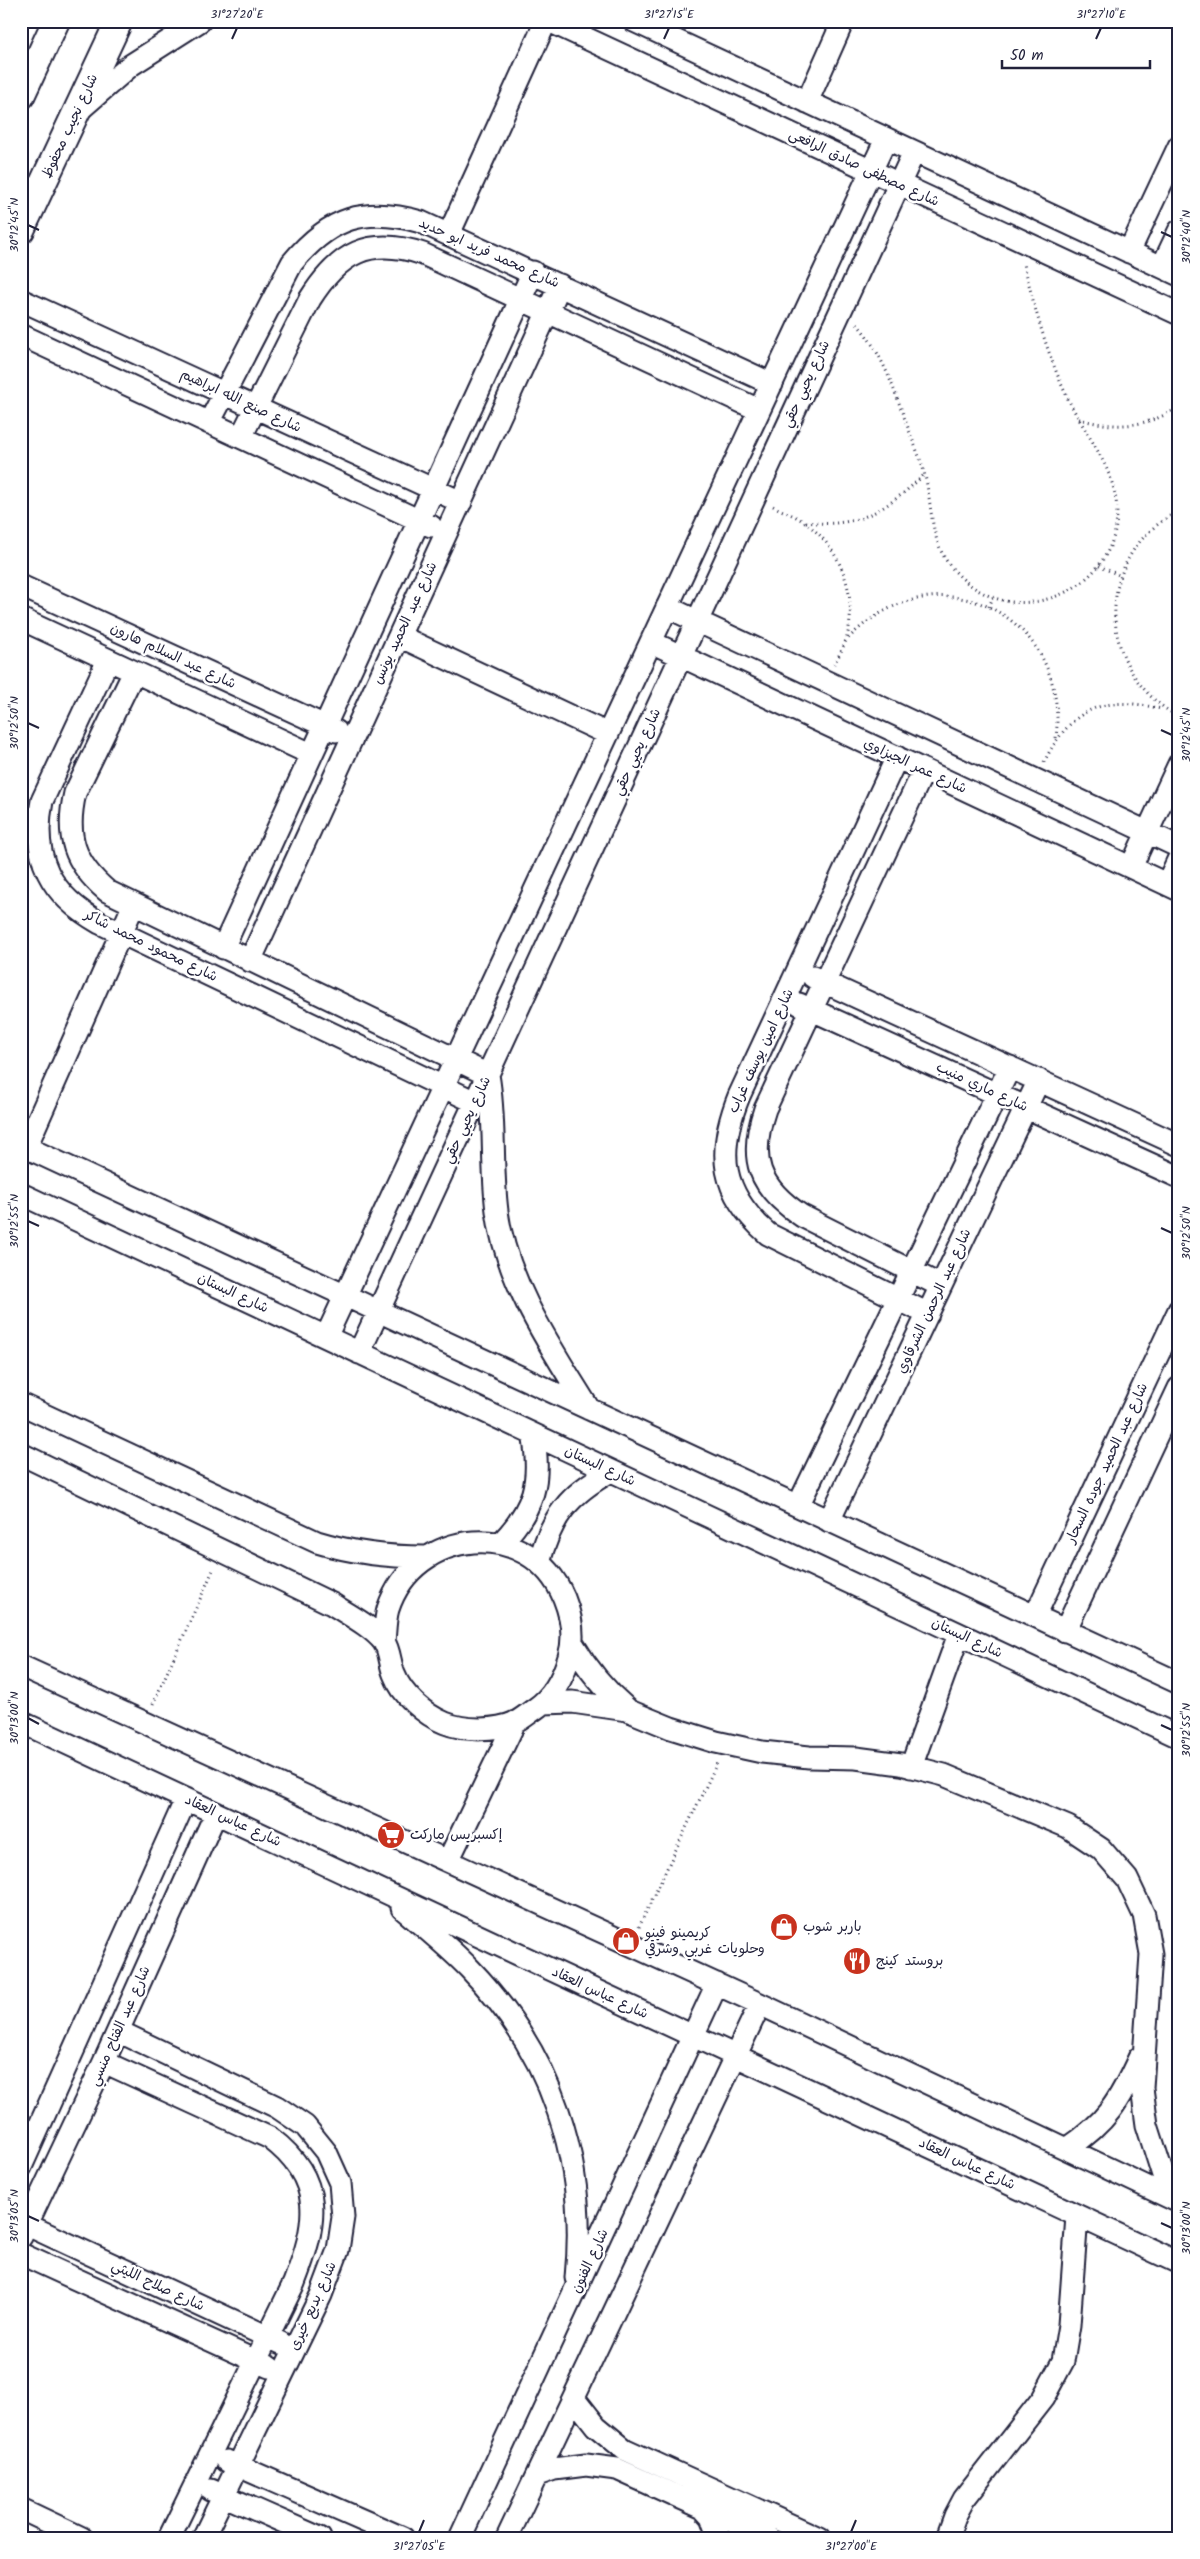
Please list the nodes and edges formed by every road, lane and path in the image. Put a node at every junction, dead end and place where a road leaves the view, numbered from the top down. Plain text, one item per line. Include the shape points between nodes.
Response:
1 (56, 21) edge
2 (119, 21) edge
3 (200, 21) edge
4 (547, 21) edge
5 (634, 21) edge
6 (843, 21) edge
7 (21, 96) edge
8 (807, 102) junction
9 (76, 113) junction
10 (886, 139) junction
11 (1179, 146) edge
12 (914, 152) junction
13 (871, 171) junction
14 (899, 184) junction
15 (21, 230) edge
16 (1179, 231) edge
17 (449, 234) junction
18 (1019, 240) junction
19 (1129, 252) junction
20 (1170, 271) edge
21 (533, 272) junction
22 (560, 285) junction
23 (521, 298) junction
24 (21, 300) edge
25 (842, 307) junction
26 (548, 311) junction
27 (1179, 314) edge
28 (21, 335) edge
29 (772, 384) junction
30 (224, 393) junction
31 (255, 407) junction
32 (1179, 407) edge
33 (759, 410) junction
34 (1078, 419) junction
35 (209, 423) junction
36 (240, 437) junction
37 (925, 474) junction
38 (433, 489) junction
39 (754, 497) junction
40 (461, 502) junction
41 (1179, 511) edge
42 (419, 520) junction
43 (805, 522) junction
44 (446, 533) junction
45 (1099, 566) junction
46 (1121, 576) junction
47 (21, 586) edge
48 (993, 597) junction
49 (667, 607) junction
50 (989, 607) junction
51 (21, 619) edge
52 (697, 621) junction
53 (399, 636) junction
54 (651, 642) junction
55 (681, 656) junction
56 (108, 660) junction
57 (134, 672) junction
58 (1164, 709) junction
59 (1179, 718) edge
60 (324, 726) junction
61 (608, 734) junction
62 (1056, 738) junction
63 (352, 739) junction
64 (311, 754) junction
65 (897, 757) junction
66 (1179, 764) edge
67 (924, 770) junction
68 (1035, 779) junction
69 (1147, 832) junction
70 (1179, 847) edge
71 (1179, 858) edge
72 (1131, 867) junction
73 (1173, 887) edge
74 (134, 904) junction
75 (122, 933) junction
76 (223, 948) junction
77 (250, 960) junction
78 (798, 970) junction
79 (825, 982) junction
80 (785, 997) junction
81 (812, 1010) junction
82 (456, 1059) junction
83 (1010, 1067) junction
84 (488, 1074) junction
85 (1039, 1080) junction
86 (443, 1087) junction
87 (997, 1094) junction
88 (475, 1102) junction
89 (1026, 1108) junction
90 (1179, 1145) edge
91 (24, 1146) edge
92 (1179, 1177) edge
93 (21, 1194) edge
94 (912, 1271) junction
95 (941, 1286) junction
96 (345, 1296) junction
97 (898, 1299) junction
98 (1179, 1310) edge
99 (378, 1311) junction
100 (928, 1314) junction
101 (326, 1337) junction
102 (359, 1353) junction
103 (1148, 1375) junction
104 (1178, 1389) edge
105 (1136, 1402) junction
106 (21, 1404) edge
107 (589, 1409) junction
108 (1172, 1419) edge
109 (533, 1434) junction
110 (21, 1454) edge
111 (611, 1471) junction
112 (798, 1506) junction
113 (829, 1521) junction
114 (501, 1543) junction
115 (222, 1550) junction
116 (425, 1557) junction
117 (540, 1563) junction
118 (1035, 1616) junction
119 (1065, 1630) junction
120 (959, 1634) junction
121 (384, 1643) junction
122 (573, 1644) junction
123 (21, 1666) edge
124 (1179, 1683) edge
125 (544, 1703) junction
126 (627, 1710) junction
127 (21, 1722) edge
128 (144, 1722) junction
129 (515, 1722) junction
130 (1179, 1737) edge
131 (725, 1744) junction
132 (911, 1767) junction
133 (186, 1799) junction
134 (216, 1813) junction
135 (448, 1861) junction
136 (386, 1893) junction
137 (631, 1944) junction
138 (717, 1984) junction
139 (760, 2004) junction
140 (118, 2031) junction
141 (693, 2036) junction
142 (1142, 2051) junction
143 (736, 2056) junction
144 (104, 2062) junction
145 (1066, 2148) junction
146 (21, 2167) edge
147 (1174, 2200) edge
148 (1077, 2216) junction
149 (23, 2228) edge
150 (21, 2254) edge
151 (1179, 2263) edge
152 (574, 2297) junction
153 (268, 2337) junction
154 (294, 2350) junction
155 (256, 2361) junction
156 (283, 2374) junction
157 (574, 2398) junction
158 (211, 2454) junction
159 (238, 2466) junction
160 (537, 2475) junction
161 (197, 2484) junction
162 (224, 2496) junction
163 (701, 2506) junction
164 (21, 2509) edge
165 (82, 2538) edge
166 (169, 2538) edge
167 (203, 2538) edge
168 (320, 2538) edge
169 (403, 2538) edge
170 (460, 2538) edge
171 (506, 2538) edge
172 (719, 2538) edge
173 (769, 2538) edge
174 (819, 2538) edge
175 (948, 2538) edge

1 - 7 street
2 - 9 street, شارع نجيب محفوظ
3 - 9 street via 131,66
4 - 13 street, شارع مصطفى صادق الرافعى
4 - 17 street
5 - 8 street
6 - 8 street
8 - 10 street
9 - 15 street, شارع نجيب محفوظ
10 - 12 street
10 - 13 street
11 - 19 street
12 - 14 street, شارع يحيي حقي
12 - 19 street
13 - 14 street, شارع مصطفى صادق الرافعى
13 - 29 street
14 - 18 street, شارع مصطفى صادق الرافعى
14 - 25 street, شارع يحيي حقي
16 - 20 street
17 - 21 street, شارع محمد فريد ابو حديد
17 - 30 street, شارع محمد فريد ابو حديد via 394,214 364,215 335,224 310,241 292,263
18 - 27 street, شارع مصطفى صادق الرافعى
18 - 34 path via 1045,341
19 - 20 street
21 - 22 street, شارع محمد فريد ابو حديد
21 - 23 street
22 - 26 street, شارع عبد الحميد يونس
22 - 29 street, شارع محمد فريد ابو حديد
23 - 26 street, شارع محمد فريد ابو حديد
23 - 31 street, شارع محمد فريد ابو حديد via 402,247 379,246 357,252 338,263 323,279
23 - 38 street
24 - 30 street, شارع صنع الله ابراهيم
25 - 37 path via 874,347
25 - 39 street, شارع يحيي حقي
26 - 33 street, شارع محمد فريد ابو حديد
26 - 40 street, شارع عبد الحميد يونس
28 - 35 street
29 - 33 street
30 - 31 street, شارع صنع الله ابراهيم
30 - 35 street, شارع محمد فريد ابو حديد
31 - 36 street, شارع محمد فريد ابو حديد
31 - 38 street, شارع صنع الله ابراهيم
32 - 34 path via 1155,420 1127,426
33 - 49 street
34 - 45 path via 1108,470 1116,503 1114,536
35 - 36 street
36 - 42 street
37 - 43 path via 875,513 848,522
37 - 48 path via 935,532 946,560 966,582
38 - 40 street, شارع صنع الله ابراهيم
38 - 42 street
39 - 43 path
39 - 52 street, شارع يحيي حقي
40 - 44 street, شارع عبد الحميد يونس
41 - 46 path via 1148,532 1137,545
42 - 44 street
42 - 60 street
43 - 50 path via 829,546 845,575 850,615 845,642 874,615 911,600 950,596
44 - 53 street, شارع عبد الحميد يونس
45 - 46 path
45 - 48 path via 1074,589 1043,601 1026,603
46 - 58 path via 1114,613 1120,650 1137,683
47 - 60 street, شارع عبد السلام هارون
48 - 50 path
49 - 52 street
49 - 54 street
50 - 62 path via 1022,629 1045,661 1057,699
51 - 56 street
52 - 55 street, شارع يحيي حقي
52 - 68 street
53 - 61 street
53 - 63 street, شارع عبد الحميد يونس
54 - 55 street, شارع عمر الجيزاوي
54 - 61 street
55 - 65 street, شارع عمر الجيزاوي
55 - 84 street, شارع يحيي حقي
56 - 57 street
56 - 75 street, شارع محمود محمد شاكر via 51,777 38,824 47,873 61,894 79,911
57 - 64 street
57 - 74 street via 75,793 70,830 74,848 93,879 107,891
58 - 59 path
58 - 62 path via 1135,703 1107,705 1078,717
60 - 63 street, شارع عبد السلام هارون
60 - 64 street
61 - 82 street
62 - 68 path
63 - 77 street, شارع عبد الحميد يونس
64 - 76 street
65 - 67 street, شارع عمر الجيزاوي
65 - 78 street, شارع امين يوسف غراب
66 - 69 street
67 - 72 street, شارع عمر الجيزاوي
67 - 79 street, شارع امين يوسف غراب
68 - 69 street
69 - 70 street
69 - 72 street
71 - 73 street
72 - 73 street, شارع عمر الجيزاوي
74 - 75 street
74 - 76 street
75 - 86 street, شارع محمود محمد شاكر
75 - 91 street
76 - 77 street
77 - 82 street
78 - 79 street
78 - 80 street, شارع امين يوسف غراب
79 - 81 street, شارع امين يوسف غراب
79 - 83 street
80 - 81 street, شارع ماري منيب
80 - 97 street, شارع امين يوسف غراب via 729,1120 724,1146 726,1171 735,1196 749,1217 768,1234
81 - 87 street, شارع ماري منيب
81 - 94 street, شارع امين يوسف غراب via 757,1133 757,1158 765,1182 780,1202 802,1216
82 - 84 street
82 - 86 street
83 - 85 street
83 - 87 street
84 - 88 street, شارع يحيي حقي
84 - 107 street via 497,1213 511,1262 530,1310
85 - 89 street, شارع عبد الرحمن الشرقاوي
85 - 90 street
86 - 88 street, شارع محمود محمد شاكر
86 - 96 street
87 - 89 street, شارع ماري منيب
87 - 94 street
88 - 99 street, شارع يحيي حقي
89 - 92 street, شارع ماري منيب
89 - 95 street, شارع عبد الرحمن الشرقاوي
91 - 96 street
93 - 101 street, شارع البستان
94 - 95 street, شارع امين يوسف غراب
94 - 97 street
95 - 100 street, شارع عبد الرحمن الشرقاوي
96 - 99 street
96 - 101 street
97 - 100 street, شارع امين يوسف غراب
97 - 112 street
98 - 103 street, شارع عبد الحميد جوده السحار
99 - 102 street, شارع يحيي حقي
99 - 107 street
100 - 113 street, شارع عبد الرحمن الشرقاوي
101 - 102 street, شارع البستان
102 - 109 street, شارع البستان
103 - 104 street
103 - 105 street, شارع عبد الحميد جوده السحار
104 - 108 street
105 - 108 street
105 - 118 street, شارع عبد الحميد جوده السحار
106 - 116 street via 316,1542 388,1557
107 - 112 street
108 - 119 street
109 - 111 street, شارع البستان
109 - 114 street via 538,1458 537,1482 518,1526
110 - 115 street
111 - 117 street via 571,1498 556,1518
111 - 120 street, شارع البستان
112 - 113 street
113 - 118 street
114 - 116 street via 474,1541 448,1546
114 - 117 street
115 - 121 street via 332,1604
115 - 128 path
116 - 121 street via 401,1581 388,1610
117 - 122 street via 559,1586 571,1614
118 - 119 street
119 - 124 street
120 - 130 street, شارع البستان
120 - 132 street
121 - 129 street via 394,1676 416,1705 446,1723 480,1729
122 - 125 street via 564,1676
122 - 126 street via 588,1669
123 - 128 street
125 - 126 street via 572,1702
125 - 129 street
126 - 131 street via 671,1728
127 - 133 street, شارع عباس العقاد
128 - 135 street
129 - 135 street
131 - 132 street via 762,1752 856,1758
131 - 137 path
132 - 142 street via 985,1790 1068,1827 1101,1849 1127,1879 1144,1915 1151,1954
133 - 134 street, شارع عباس العقاد
133 - 146 street
134 - 136 street, شارع عباس العقاد
134 - 140 street, شارع عبد الفتاح منسي
135 - 137 street
136 - 141 street, شارع عباس العقاد
136 - 152 street via 470,1968 503,2007 532,2050 554,2096 569,2145 578,2195 579,2246
137 - 138 street
138 - 139 street
138 - 141 street, شارع الفنون
139 - 143 street
139 - 145 street
140 - 144 street, شارع عبد الفتاح منسي
140 - 154 street, شارع بديع خيرى via 277,2107 305,2126 326,2152 340,2183 343,2217 338,2250 321,2295
141 - 143 street, شارع عباس العقاد
141 - 152 street, شارع الفنون
142 - 145 street via 1112,2110 1092,2132
142 - 147 street via 1147,2125
143 - 148 street, شارع عباس العقاد
143 - 157 street
144 - 149 street, شارع عبد الفتاح منسي
144 - 153 street, شارع بديع خيرى via 270,2138 290,2152 304,2172 312,2196 311,2226 305,2255
145 - 147 street
148 - 151 street, شارع عباس العقاد
148 - 175 street via 1069,2325 1063,2361 1043,2398 964,2499 954,2516
149 - 153 street, شارع صلاح الليثي
150 - 155 street, شارع صلاح الليثي
152 - 170 street, شارع الفنون
153 - 154 street, شارع صلاح الليثي
153 - 155 street, شارع بديع خيرى
154 - 156 street, شارع بديع خيرى
155 - 156 street, شارع صلاح الليثي
155 - 158 street, شارع بديع خيرى
156 - 159 street, شارع بديع خيرى
157 - 160 street
157 - 174 street via 596,2426 624,2449
158 - 159 street
158 - 161 street, شارع بديع خيرى
159 - 162 street, شارع بديع خيرى
159 - 169 street
160 - 163 street via 570,2467 601,2466 632,2474
160 - 171 street
161 - 162 street
161 - 166 street, شارع بديع خيرى
162 - 167 street, شارع بديع خيرى
162 - 168 street
163 - 172 street via 711,2517
163 - 173 street
164 - 165 street

